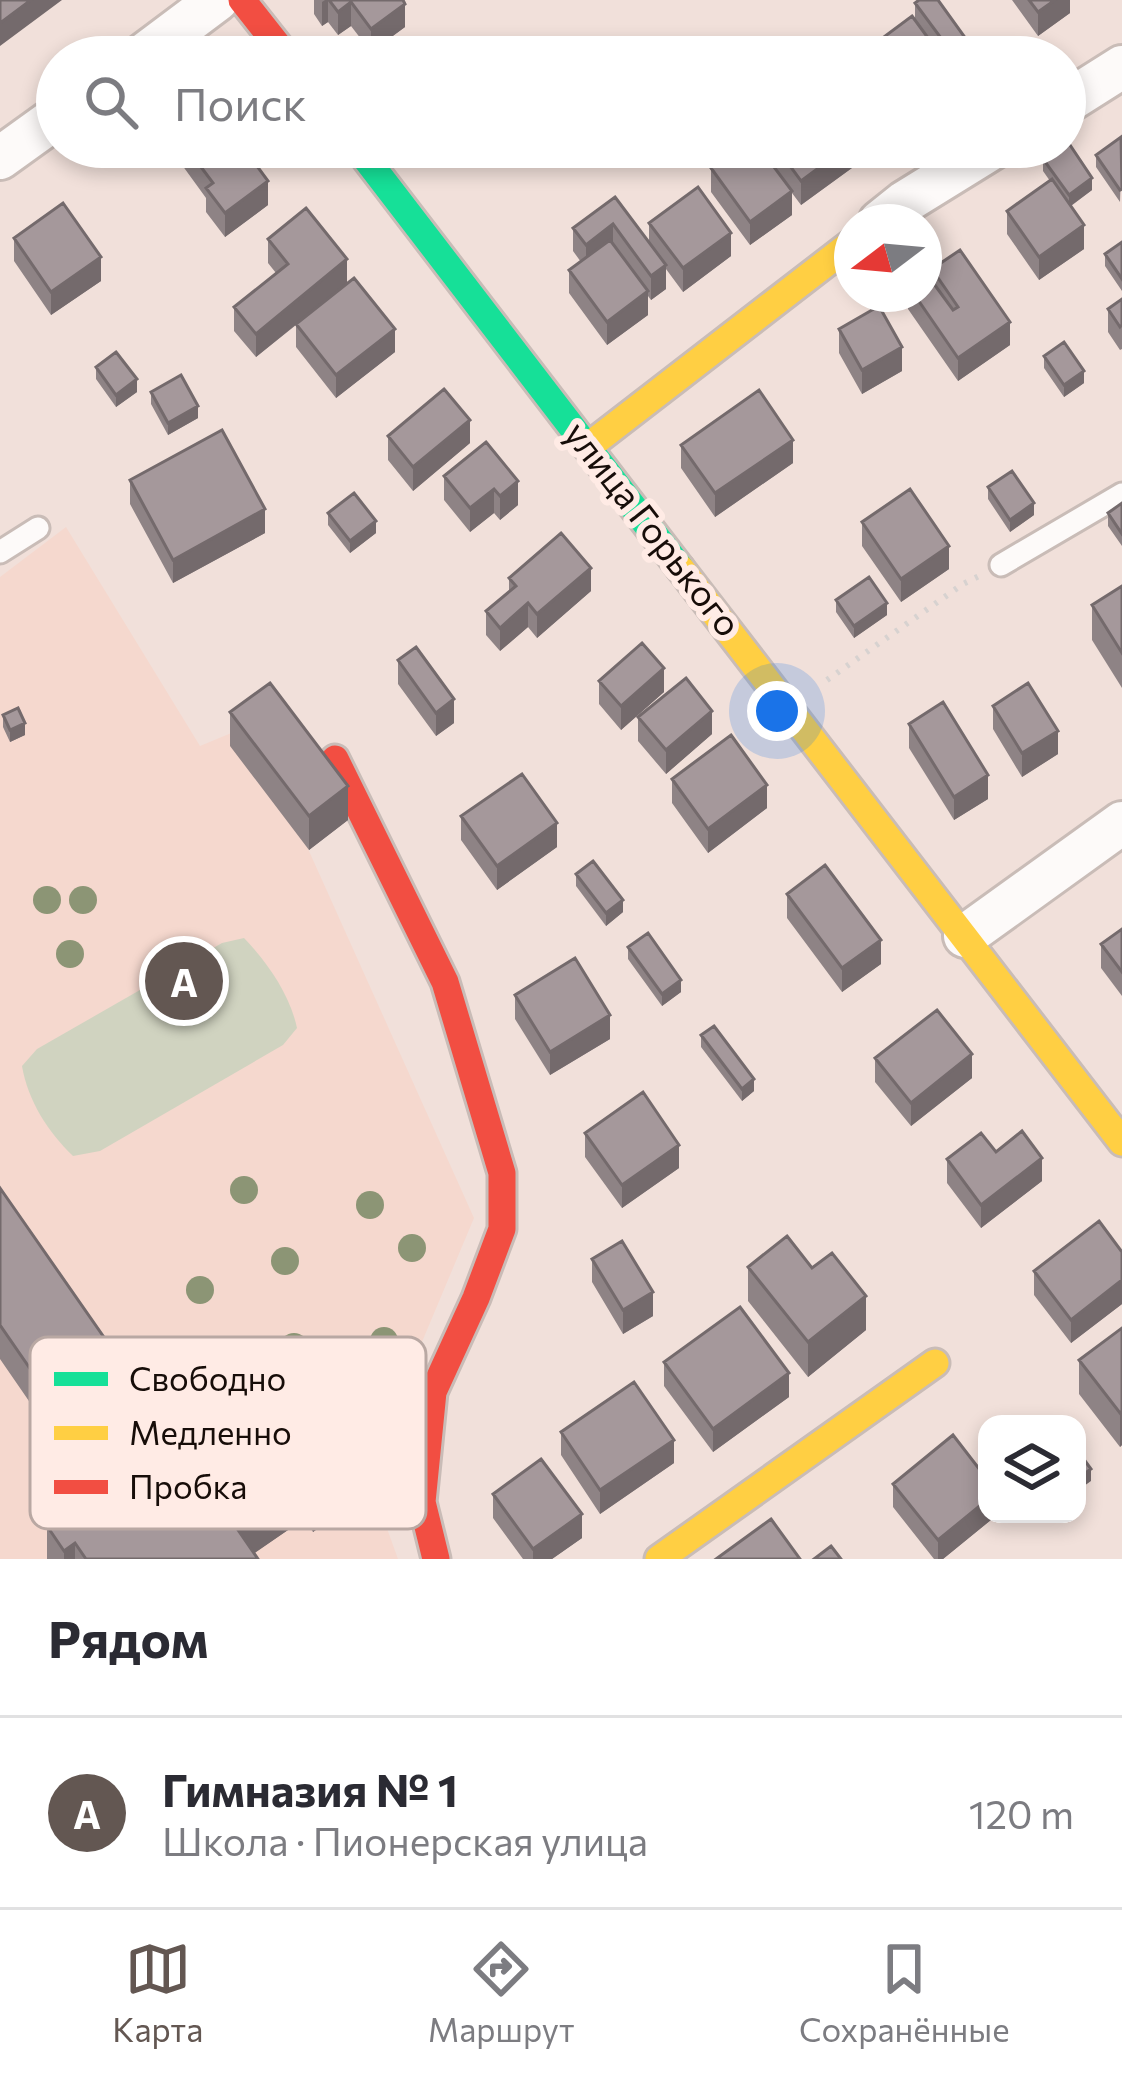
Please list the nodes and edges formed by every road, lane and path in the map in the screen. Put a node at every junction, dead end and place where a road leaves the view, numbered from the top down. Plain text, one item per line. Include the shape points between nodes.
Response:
1 (217, 0) edge
2 (242, 0) edge
3 (169, 36) edge
4 (270, 36) edge
5 (1122, 68) edge
6 (1086, 90) edge
7 (36, 132) edge
8 (0, 158) edge
9 (373, 168) edge
10 (960, 168) edge
11 (902, 204) edge
12 (834, 258) edge
13 (590, 446) junction
14 (1122, 494) edge
15 (38, 528) dead end
16 (0, 552) edge
17 (1001, 565) joint
18 (790, 707) junction
19 (335, 759) edge
20 (1122, 823) edge
21 (965, 936) junction
22 (1122, 1142) edge
23 (935, 1363) dead end
24 (426, 1462) edge
25 (426, 1518) edge
26 (436, 1559) edge
27 (659, 1559) edge

1 - 3 street
2 - 4 street
5 - 6 street
7 - 8 street
9 - 13 street, улица Горького
10 - 11 street
12 - 13 street
13 - 18 street, улица Горького
14 - 17 lane
15 - 16 lane
17 - 18 path
18 - 21 street, улица Горького
19 - 24 street via 445,982 502,1173 502,1229 433,1392
20 - 21 street
21 - 22 street, улица Горького
23 - 27 street
25 - 26 street

